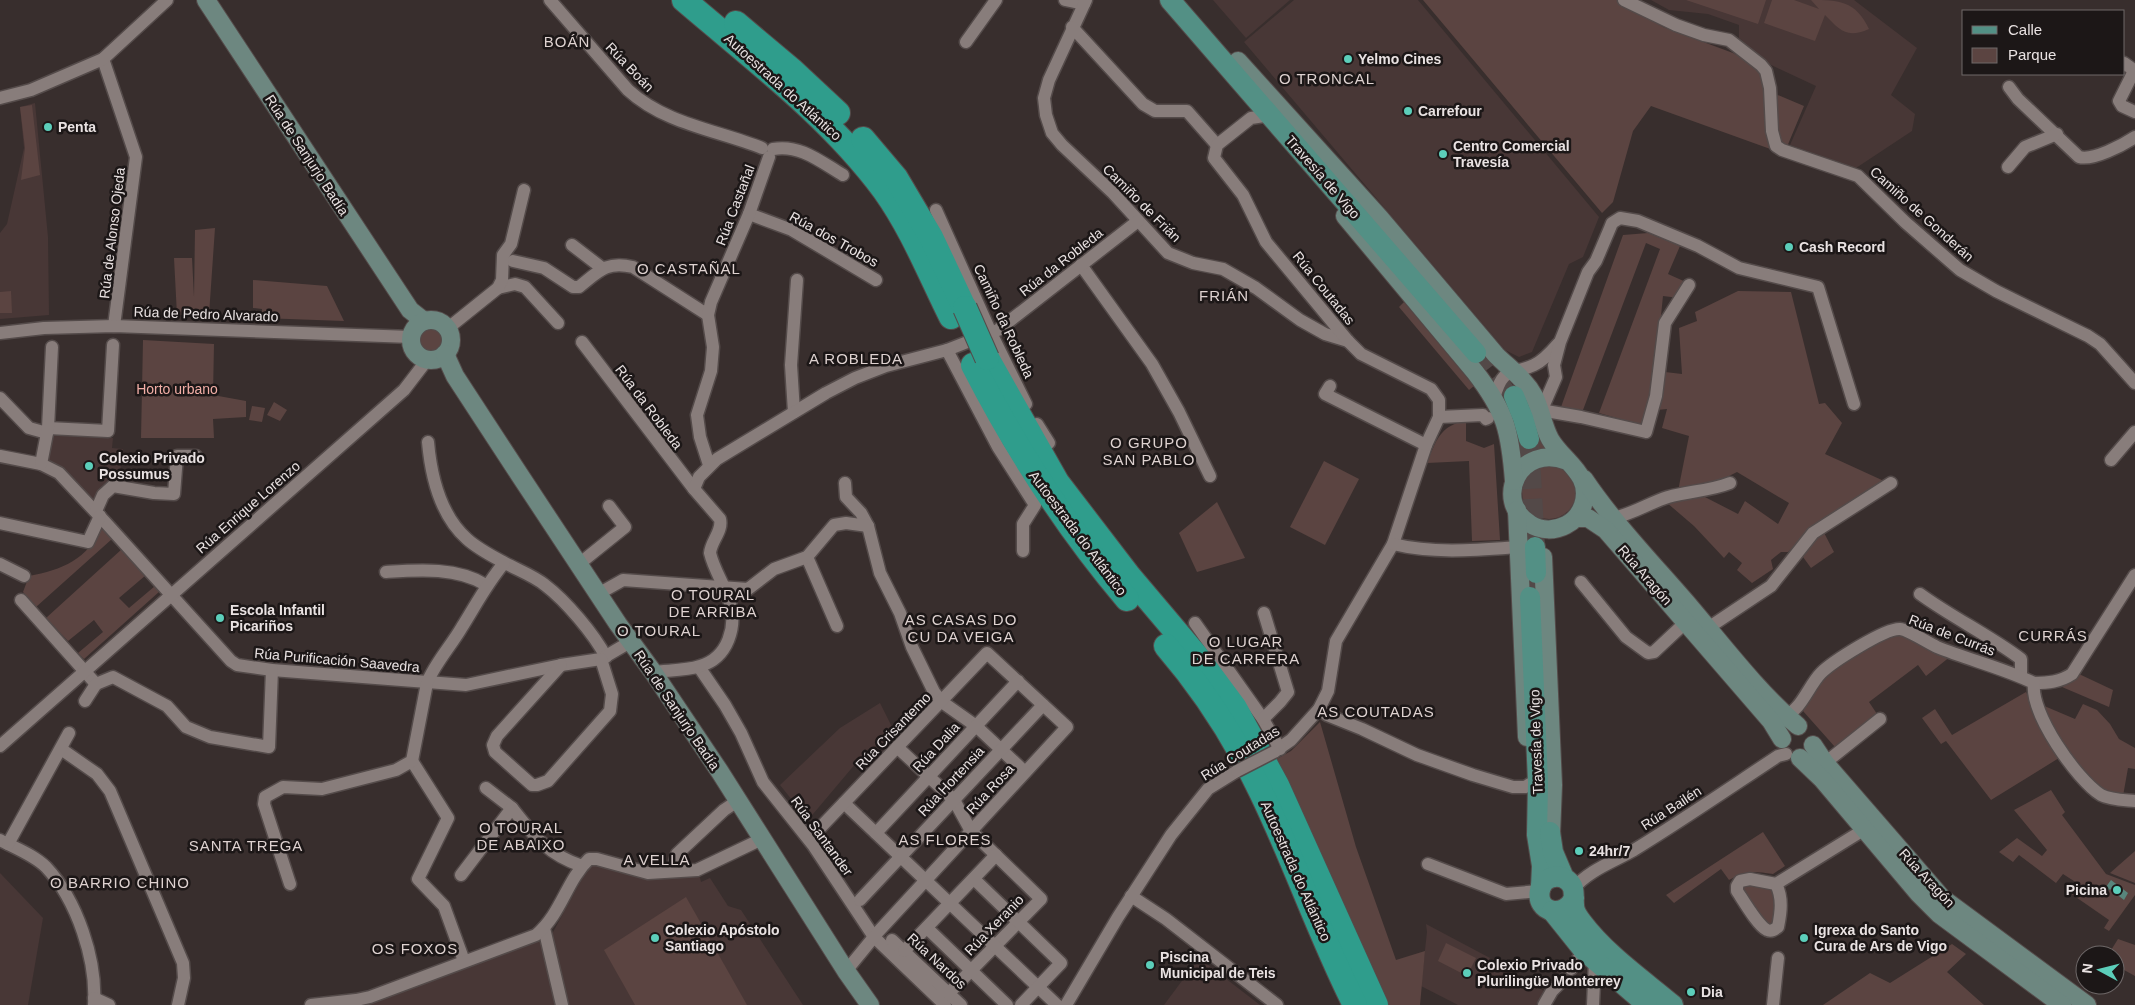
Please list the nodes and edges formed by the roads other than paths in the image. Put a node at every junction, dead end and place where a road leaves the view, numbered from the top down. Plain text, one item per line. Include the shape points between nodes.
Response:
1 (167, 0) edge
2 (206, 0) edge
3 (550, 0) edge
4 (684, 0) edge
5 (709, 0) edge
6 (996, 0) edge
7 (1065, 0) edge
8 (1170, 0) edge
9 (1185, 0) edge
10 (1624, 0) edge
11 (1085, 2) edge
12 (1072, 27) junction
13 (966, 42) dead end
14 (103, 59) junction
15 (1233, 65) junction
16 (2125, 65) edge
17 (2009, 87) dead end
18 (0, 98) edge
19 (2135, 112) edge
20 (1264, 116) junction
21 (2057, 134) junction
22 (2135, 138) edge
23 (1217, 145) junction
24 (768, 151) junction
25 (2008, 166) dead end
26 (843, 175) dead end
27 (524, 190) dead end
28 (936, 210) dead end
29 (749, 214) junction
30 (1138, 221) junction
31 (572, 245) dead end
32 (513, 261) dead end
33 (1081, 265) junction
34 (602, 268) junction
35 (797, 280) dead end
36 (876, 280) dead end
37 (1690, 285) dead end
38 (498, 288) junction
39 (958, 313) junction
40 (708, 315) junction
41 (558, 323) dead end
42 (114, 326) junction
43 (416, 329) junction
44 (447, 329) junction
45 (0, 333) edge
46 (991, 333) junction
47 (1348, 341) junction
48 (582, 342) dead end
49 (1560, 342) junction
50 (113, 344) dead end
51 (52, 347) dead end
52 (947, 350) junction
53 (1479, 352) tunnel mouth
54 (435, 358) junction
55 (980, 362) junction
56 (1513, 370) junction
57 (2135, 383) edge
58 (1330, 386) dead end
59 (0, 398) edge
60 (1506, 399) junction
61 (1854, 404) dead end
62 (794, 412) junction
63 (1540, 414) junction
64 (1440, 417) junction
65 (1487, 419) dead end
66 (48, 430) junction
67 (2135, 432) edge
68 (1526, 441) tunnel mouth
69 (428, 442) dead end
70 (1049, 443) dead end
71 (1426, 445) junction
72 (0, 456) edge
73 (196, 456) dead end
74 (2111, 460) dead end
75 (1567, 461) junction
76 (41, 464) junction
77 (709, 465) junction
78 (1210, 476) dead end
79 (1582, 477) junction
80 (1514, 481) junction
81 (844, 483) dead end
82 (1730, 483) dead end
83 (1891, 483) dead end
84 (694, 490) junction
85 (609, 506) dead end
86 (1517, 510) junction
87 (98, 514) junction
88 (1576, 518) junction
89 (1613, 518) junction
90 (0, 523) edge
91 (868, 526) junction
92 (1546, 530) junction
93 (1393, 544) junction
94 (1527, 547) junction
95 (1023, 551) dead end
96 (807, 557) junction
97 (504, 563) junction
98 (0, 564) edge
99 (579, 564) junction
100 (386, 572) dead end
101 (1532, 573) tunnel mouth
102 (2135, 575) edge
103 (24, 576) dead end
104 (1581, 582) dead end
105 (486, 585) junction
106 (724, 588) junction
107 (598, 594) junction
108 (1920, 594) dead end
109 (171, 595) junction
110 (1533, 596) tunnel mouth
111 (21, 600) dead end
112 (1264, 614) dead end
113 (1686, 622) junction
114 (1195, 623) dead end
115 (837, 626) dead end
116 (1708, 628) junction
117 (630, 642) junction
118 (603, 658) junction
119 (561, 665) junction
120 (698, 667) junction
121 (272, 670) junction
122 (83, 672) junction
123 (653, 672) junction
124 (2021, 676) junction
125 (1018, 682) junction
126 (428, 683) junction
127 (2034, 683) junction
128 (96, 684) junction
129 (84, 701) dead end
130 (942, 702) junction
131 (1043, 705) junction
132 (1319, 709) junction
133 (1263, 718) junction
134 (1880, 719) dead end
135 (1791, 721) junction
136 (976, 726) junction
137 (69, 733) dead end
138 (1813, 745) junction
139 (0, 746) edge
140 (897, 747) junction
141 (61, 749) junction
142 (1002, 750) junction
143 (1789, 750) junction
144 (1277, 751) junction
145 (412, 761) junction
146 (1825, 763) junction
147 (1025, 772) junction
148 (929, 777) junction
149 (1530, 784) junction
150 (486, 788) dead end
151 (738, 800) junction
152 (954, 800) junction
153 (2135, 801) edge
154 (844, 803) junction
155 (512, 808) junction
156 (819, 829) dead end
157 (1865, 829) junction
158 (971, 831) junction
159 (876, 833) junction
160 (1544, 835) junction
161 (762, 839) junction
162 (4, 842) edge
163 (996, 855) junction
164 (901, 856) junction
165 (1428, 864) dead end
166 (582, 866) junction
167 (673, 870) junction
168 (461, 875) dead end
169 (974, 879) junction
170 (926, 881) junction
171 (290, 884) dead end
172 (1776, 884) dead end
173 (1570, 888) junction
174 (1540, 889) junction
175 (1131, 896) junction
176 (860, 900) dead end
177 (950, 903) junction
178 (1552, 911) junction
179 (1018, 921) junction
180 (544, 928) junction
181 (927, 928) junction
182 (874, 937) junction
183 (892, 940) dead end
184 (994, 945) junction
185 (904, 951) junction
186 (1590, 955) junction
187 (1778, 958) dead end
188 (464, 961) junction
189 (1571, 969) tunnel mouth
190 (971, 970) junction
191 (846, 971) junction
192 (1559, 984) tunnel mouth
193 (1038, 987) junction
194 (947, 999) edge
195 (94, 1002) edge
196 (109, 1005) edge
197 (178, 1005) edge
198 (311, 1005) edge
199 (562, 1005) edge
200 (870, 1005) edge
201 (961, 1005) edge
202 (1007, 1005) edge
203 (1021, 1005) edge
204 (1057, 1005) edge
205 (1066, 1005) edge
206 (1277, 1005) edge
207 (1356, 1005) edge
208 (1376, 1005) edge
209 (1544, 1005) edge
210 (1593, 1005) edge
211 (1646, 1005) edge
212 (1673, 1005) edge
213 (1773, 1005) edge
214 (2062, 1005) edge
215 (2086, 1005) edge

1 - 14 street
2 - 43 main road, Rúa de Sanjurjo Badía via 410,310
3 - 24 street, Rúa Boán via 642,103 684,122
4 - 39 highway, Autoestrada do Atlántico via 815,112 850,148 889,199
5 - 39 highway, Autoestrada do Atlántico via 826,100 896,178 931,238
6 - 13 street
7 - 11 street
8 - 15 main road, Travesía de Vigo
9 - 15 main road, Travesía de Vigo
10 - 57 street, Camiño de Gonderán via 1676,26 1729,40 1766,71 1776,146 1858,176 1949,262 1996,292 2088,336 2100,344
11 - 12 street, Camiño de Frián
12 - 23 street via 1143,104 1155,111 1187,111
12 - 30 street, Camiño de Frián via 1044,98 1052,133
14 - 18 street via 31,90
14 - 42 street, Rúa de Alonso Ojeda via 136,157
15 - 20 main road
15 - 53 main road, Travesía de Vigo
15 - 56 main road via 1380,218
16 - 19 street via 2133,73 2119,101
17 - 21 street
20 - 23 street via 1248,120
20 - 60 main road via 1471,367
21 - 22 street via 2079,157 2084,158
21 - 25 street via 2026,147
23 - 47 street, Rúa Coutadas via 1214,158 1243,195 1266,242
24 - 26 street, Rúa Boán via 797,148
24 - 29 street, Rúa Castañal
27 - 38 street via 512,244 503,255 502,280
28 - 46 street, Camiño da Robleda
29 - 36 street, Rúa dos Trobos via 792,230
29 - 40 street, Rúa Castañal
30 - 33 street, Rúa da Robleda
30 - 47 street, Camiño de Frián via 1168,253 1193,263 1223,269 1317,330
31 - 34 street
32 - 34 street via 544,268 573,287 579,287
33 - 46 street, Rúa da Robleda
33 - 78 street via 1152,364
34 - 40 street via 619,264 632,267
35 - 62 street via 792,365
37 - 63 street via 1665,323 1656,396 1646,432 1546,411
38 - 41 street via 515,284 525,287
38 - 44 street
39 - 55 highway, Autoestrada do Atlántico
40 - 77 street, Rúa Castañal via 713,347 712,371 697,415
42 - 43 street, Rúa de Pedro Alvarado
42 - 45 street, Rúa de Pedro Alvarado
43 - 44 main road, Rúa de Sanjurjo Badía via 436,321
43 - 54 main road, Rúa de Sanjurjo Badía via 413,349 421,358
44 - 54 main road via 451,342
46 - 52 street, Rúa da Robleda
46 - 70 street, Camiño da Robleda via 1027,407
47 - 64 street, Rúa Coutadas via 1361,354 1431,389 1439,400
48 - 84 street, Rúa da Robleda
49 - 56 street via 1538,363
49 - 61 street via 1588,272 1612,224 1620,218 1628,218 1698,246 1739,268 1818,287
49 - 63 street via 1554,365 1556,377
50 - 66 street via 108,431
51 - 66 street
52 - 62 street, Rúa da Robleda via 855,378
52 - 95 street via 998,447 1035,505 1023,524
54 - 99 main road, Rúa de Sanjurjo Badía via 455,376
54 - 109 street, Rúa Enrique Lorenzo via 404,390
55 - 207 highway, Autoestrada do Atlántico via 1007,430 1065,521 1182,665 1237,747 1262,793
55 - 208 highway, Autoestrada do Atlántico via 1057,482 1235,708 1277,785
56 - 60 street via 1499,384
56 - 63 main road via 1534,397
58 - 71 street via 1325,394
59 - 66 street via 29,428
60 - 68 main road
60 - 80 main road via 1504,416
62 - 77 street, Rúa da Robleda
63 - 75 main road via 1550,439
64 - 65 street via 1483,415
64 - 71 street, Rúa Coutadas
66 - 76 street
67 - 74 street
69 - 97 street via 433,476 442,504 459,531 482,551
71 - 93 street, Rúa Coutadas
72 - 76 street, Rúa Purificación Saavedra
73 - 87 street via 177,456 174,494 112,486 103,495
75 - 79 main road
75 - 80 main road via 1547,456 1536,458
76 - 87 street, Rúa Purificación Saavedra via 59,473
77 - 84 street, Rúa da Robleda
79 - 88 main road via 1585,499
79 - 89 main road, Rúa Aragón
80 - 86 main road via 1512,491
81 - 91 street via 846,497
82 - 89 street via 1668,497 1626,516
83 - 116 street via 1813,533 1771,586
84 - 106 street, Rúa da Robleda via 720,519 720,529 710,553
85 - 99 street via 625,527
86 - 92 main road via 1529,524
86 - 94 main road
87 - 90 street via 88,542
87 - 109 street, Rúa Purificación Saavedra
88 - 92 main road via 1562,527
88 - 113 main road, Rúa Aragón via 1588,518 1600,524
89 - 116 main road, Rúa Aragón
91 - 96 street via 834,525
91 - 130 street via 880,573 924,673
92 - 160 main road via 1542,541 1553,786
93 - 94 street via 1435,550
93 - 132 street, Rúa Coutadas via 1336,641 1328,691
94 - 101 main road
94 - 149 main road
96 - 106 street via 774,569 748,589
96 - 115 street
97 - 105 street
97 - 118 street via 544,584 559,597 598,642
98 - 103 street
99 - 107 main road, Rúa de Sanjurjo Badía
100 - 105 street via 424,569 475,578
102 - 127 street via 2072,674 2065,679
104 - 113 street via 1626,637 1648,654
105 - 126 street
106 - 107 street via 628,580
106 - 120 street, Rúa da Robleda via 732,614 730,635 714,660
107 - 117 main road, Rúa de Sanjurjo Badía
108 - 124 street, Rúa de Currás via 2021,659
109 - 121 street, Rúa Purificación Saavedra via 231,661 237,665
109 - 122 street, Rúa Enrique Lorenzo
110 - 160 main road, Travesía de Vigo via 1545,791
111 - 122 street
112 - 133 street, Rúa Coutadas via 1288,692
113 - 143 main road, Rúa Aragón via 1771,721
114 - 133 street
116 - 135 main road, Rúa Aragón
117 - 118 street, Rúa Purificación Saavedra
117 - 123 main road, Rúa de Sanjurjo Badía
118 - 119 street, Rúa Purificación Saavedra
118 - 119 street via 612,694 610,711 548,781 532,785 495,752 493,745 497,736
119 - 126 street, Rúa Purificación Saavedra via 466,685
120 - 123 street, Rúa da Robleda
120 - 182 street, Rúa Santander via 741,733 763,782 813,846
121 - 126 street, Rúa Purificación Saavedra
121 - 128 street via 269,747 210,738 186,727 167,706 113,677
122 - 128 street
122 - 139 street, Rúa Enrique Lorenzo
123 - 151 main road, Rúa de Sanjurjo Badía
124 - 127 street, Rúa de Currás
124 - 135 street, Rúa de Currás via 1939,648 1902,629 1893,630 1863,644 1821,673 1807,689
125 - 130 street, Rúa Crisantemo via 987,653
125 - 131 street
125 - 136 street, Rúa Dalia
126 - 145 street
127 - 153 street via 2033,692 2042,720 2079,776 2104,796
128 - 129 street
130 - 136 street
130 - 140 street, Rúa Crisantemo
131 - 142 street, Rúa Hortensia
131 - 147 street, Rúa Rosa via 1067,727
132 - 144 street, Rúa Coutadas
132 - 149 street via 1416,754 1473,775 1513,788
133 - 144 street
134 - 146 street
135 - 138 main road, Rúa Aragón via 1808,730
135 - 143 main road
136 - 142 street
136 - 148 street, Rúa Dalia
137 - 141 street
138 - 143 main road via 1808,754
138 - 146 main road, Rúa Aragón
140 - 148 street, Rúa Xeranio
140 - 154 street, Rúa Crisantemo
141 - 162 street
141 - 197 street via 96,774 110,791 182,963 184,978
142 - 147 street
142 - 152 street, Rúa Hortensia
143 - 157 main road, Rúa Aragón via 1822,779
143 - 173 street, Rúa Bailén
144 - 175 street, Rúa Coutadas, bridge via 1214,784 1201,796 1162,846
145 - 171 street via 396,770 322,789 283,787 265,797 264,804
145 - 188 street via 448,818 418,879 444,906
146 - 215 main road, Rúa Aragón via 1942,898
147 - 158 street, Rúa Rosa
148 - 152 street, Rúa Xeranio
148 - 159 street, Rúa Dalia
149 - 160 main road
150 - 155 street
151 - 161 main road, Rúa de Sanjurjo Badía
151 - 167 street via 678,854
152 - 158 street, Rúa Xeranio
152 - 164 street, Rúa Hortensia
154 - 156 street, Rúa Crisantemo
154 - 159 street
155 - 166 street via 539,842 565,860
155 - 168 street
157 - 172 street
157 - 214 main road, Rúa Aragón via 1939,914
158 - 163 street, Rúa Xeranio
158 - 170 street, Rúa Rosa
159 - 164 street
160 - 173 main road, Travesía de Vigo
160 - 174 main road, Travesía de Vigo
161 - 167 street via 697,870
161 - 191 main road, Rúa de Sanjurjo Badía
162 - 195 street via 44,866 62,887 90,955
163 - 169 street
163 - 179 street, Rúa Xeranio via 1040,899
164 - 170 street
164 - 176 street, Rúa Hortensia
165 - 174 street via 1506,894
166 - 167 street via 589,859 597,859 648,872
166 - 180 street
169 - 177 street
169 - 179 street
170 - 177 street
170 - 182 street, Rúa Rosa
173 - 174 main road via 1553,877
173 - 178 main road via 1568,908
173 - 212 main road, Travesía de Vigo via 1576,911 1593,934
174 - 178 main road via 1543,905
175 - 205 street, Rúa Coutadas
175 - 206 street via 1166,919
177 - 181 street
177 - 184 street
178 - 186 main road
179 - 184 street, Rúa Xeranio
179 - 193 street via 1061,963
180 - 188 street via 536,935
180 - 199 street
181 - 185 street
181 - 190 street
182 - 191 street
182 - 194 street, Rúa Santander
183 - 185 street, Rúa Nardos
184 - 190 street, Rúa Xeranio
184 - 193 street
185 - 194 street, Rúa Nardos
186 - 189 street
186 - 210 street
186 - 211 main road
187 - 213 street
188 - 198 street via 370,997
190 - 194 street, Rúa Xeranio
190 - 202 street
191 - 200 main road, Rúa de Sanjurjo Badía
192 - 209 street
193 - 203 street
193 - 204 street
194 - 201 street, Rúa Nardos
195 - 196 street

